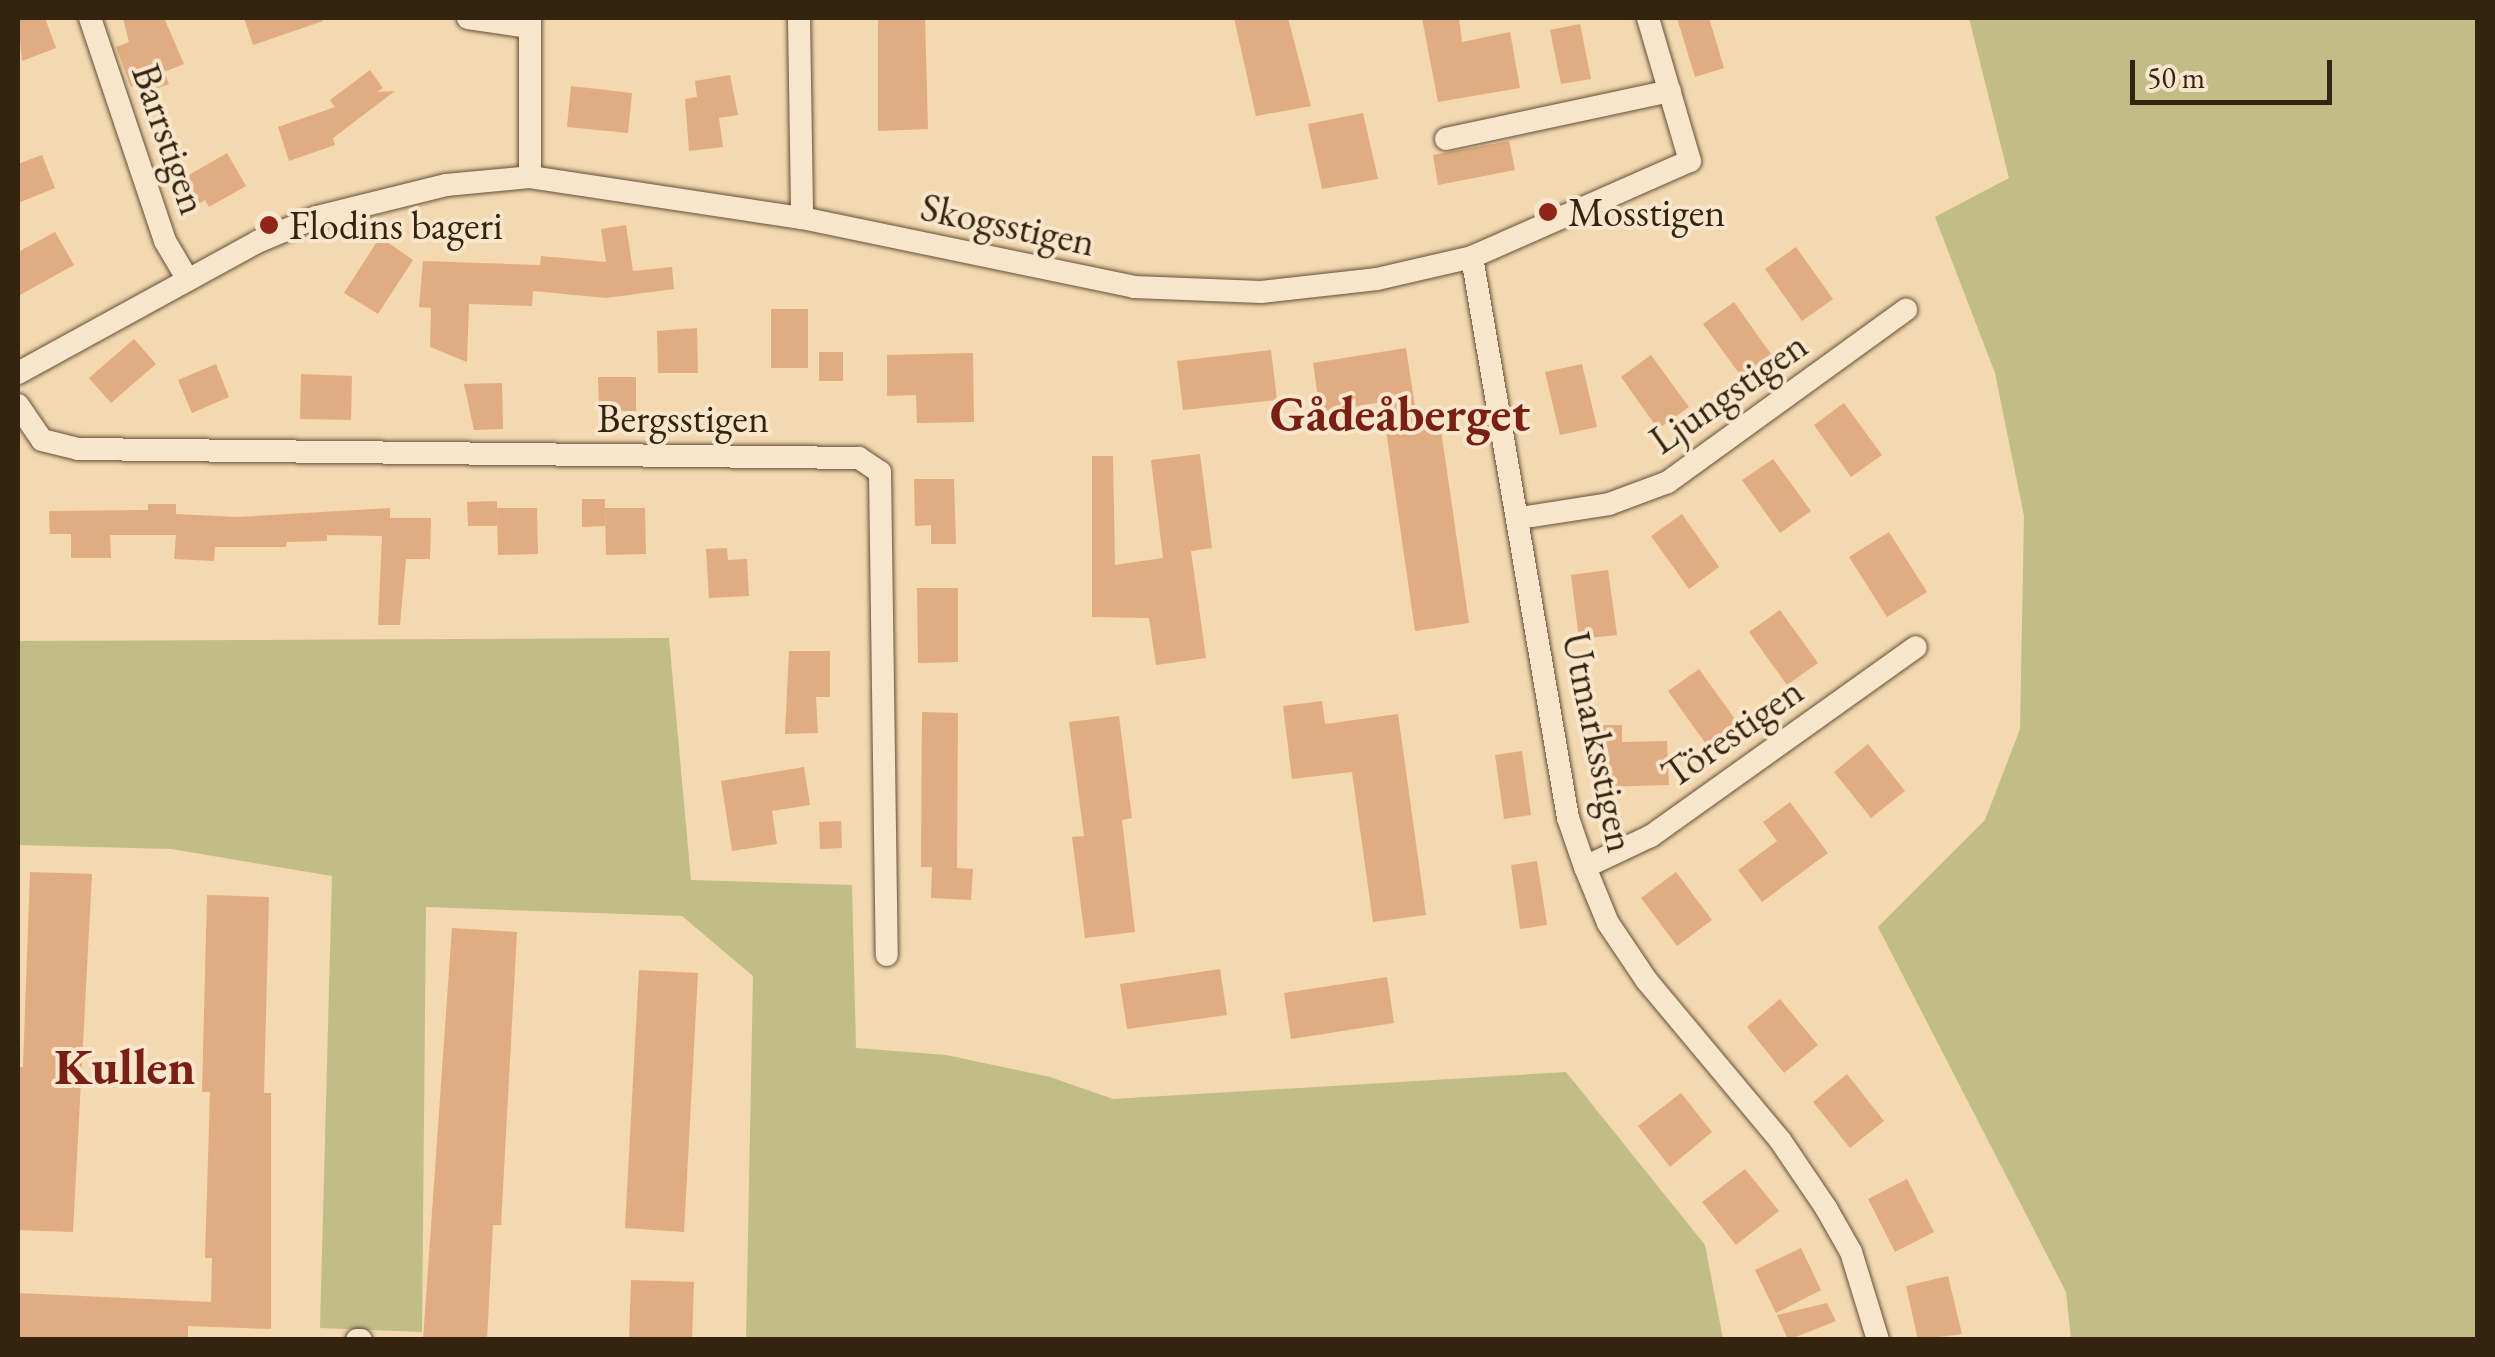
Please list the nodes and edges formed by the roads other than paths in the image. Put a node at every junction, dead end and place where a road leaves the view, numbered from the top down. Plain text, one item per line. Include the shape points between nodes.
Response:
1 (90, 18) edge
2 (468, 18) edge
3 (799, 18) edge
4 (1648, 18) edge
5 (530, 22) edge
6 (1670, 91) junction
7 (1446, 138) dead end
8 (530, 177) junction
9 (802, 218) junction
10 (1472, 257) junction
11 (188, 280) junction
12 (1906, 310) dead end
13 (18, 374) edge
14 (18, 405) edge
15 (1520, 518) junction
16 (1916, 647) dead end
17 (1586, 867) junction
18 (887, 955) dead end
19 (1878, 1340) edge

1 - 11 street, Barrstigen via 165,242
2 - 5 street
3 - 9 street
4 - 6 street
5 - 8 street
6 - 7 street
6 - 10 street via 1690,161
8 - 9 street, Skogsstigen
8 - 11 street, Skogsstigen via 380,198 257,242
9 - 10 street, Skogsstigen via 1091,282 1180,291 1306,289
10 - 15 street, Utmarksstigen
11 - 13 street, Skogsstigen
12 - 15 street, Ljungstigen via 1668,482 1609,504
14 - 18 street, Bergsstigen via 42,440 78,449 859,458 880,472
15 - 17 street, Utmarksstigen via 1564,799
16 - 17 street, Törestigen via 1650,836
17 - 19 street, Utmarksstigen via 1608,923 1647,980 1780,1140 1826,1208 1850,1252

